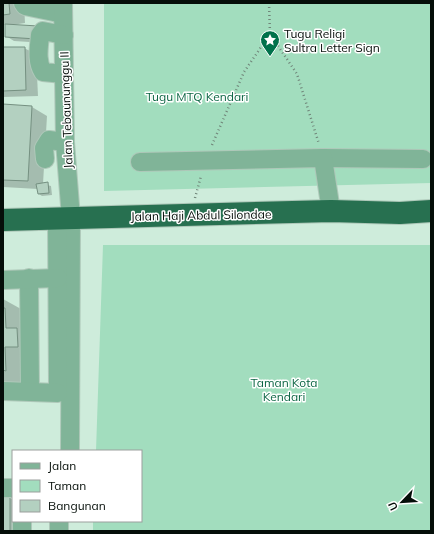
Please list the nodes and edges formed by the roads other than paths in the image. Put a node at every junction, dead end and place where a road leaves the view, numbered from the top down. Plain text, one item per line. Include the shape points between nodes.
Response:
1 (22, 3) edge
2 (63, 9) edge
3 (64, 35) junction
4 (64, 74) junction
5 (65, 142) junction
6 (324, 158) junction
7 (45, 159) dead end
8 (423, 159) dead end
9 (140, 162) dead end
10 (331, 211) junction
11 (431, 211) edge
12 (64, 218) junction
13 (3, 220) edge
14 (29, 278) junction
15 (58, 278) junction
16 (3, 280) edge
17 (30, 390) junction
18 (3, 391) edge
19 (58, 393) junction
20 (59, 450) edge
21 (70, 450) edge

1 - 2 street via 25,6
2 - 3 street, Jalan Tebaununggu II
3 - 4 street, Jalan Tebaununggu II
3 - 4 street via 43,32 40,35 38,56 43,72
4 - 5 street, Jalan Tebaununggu II
5 - 7 street via 49,140 44,148
5 - 12 street, Jalan Tebaununggu II
6 - 8 street
6 - 9 street
6 - 10 street
10 - 11 highway, Jalan Haji Abdul Silondae
10 - 12 highway, Jalan Haji Abdul Silondae
12 - 13 highway, Jalan Haji Abdul Silondae
12 - 15 street
12 - 21 street
14 - 15 street
14 - 16 street
14 - 17 street
15 - 19 street
17 - 18 street
17 - 19 street
19 - 20 street

